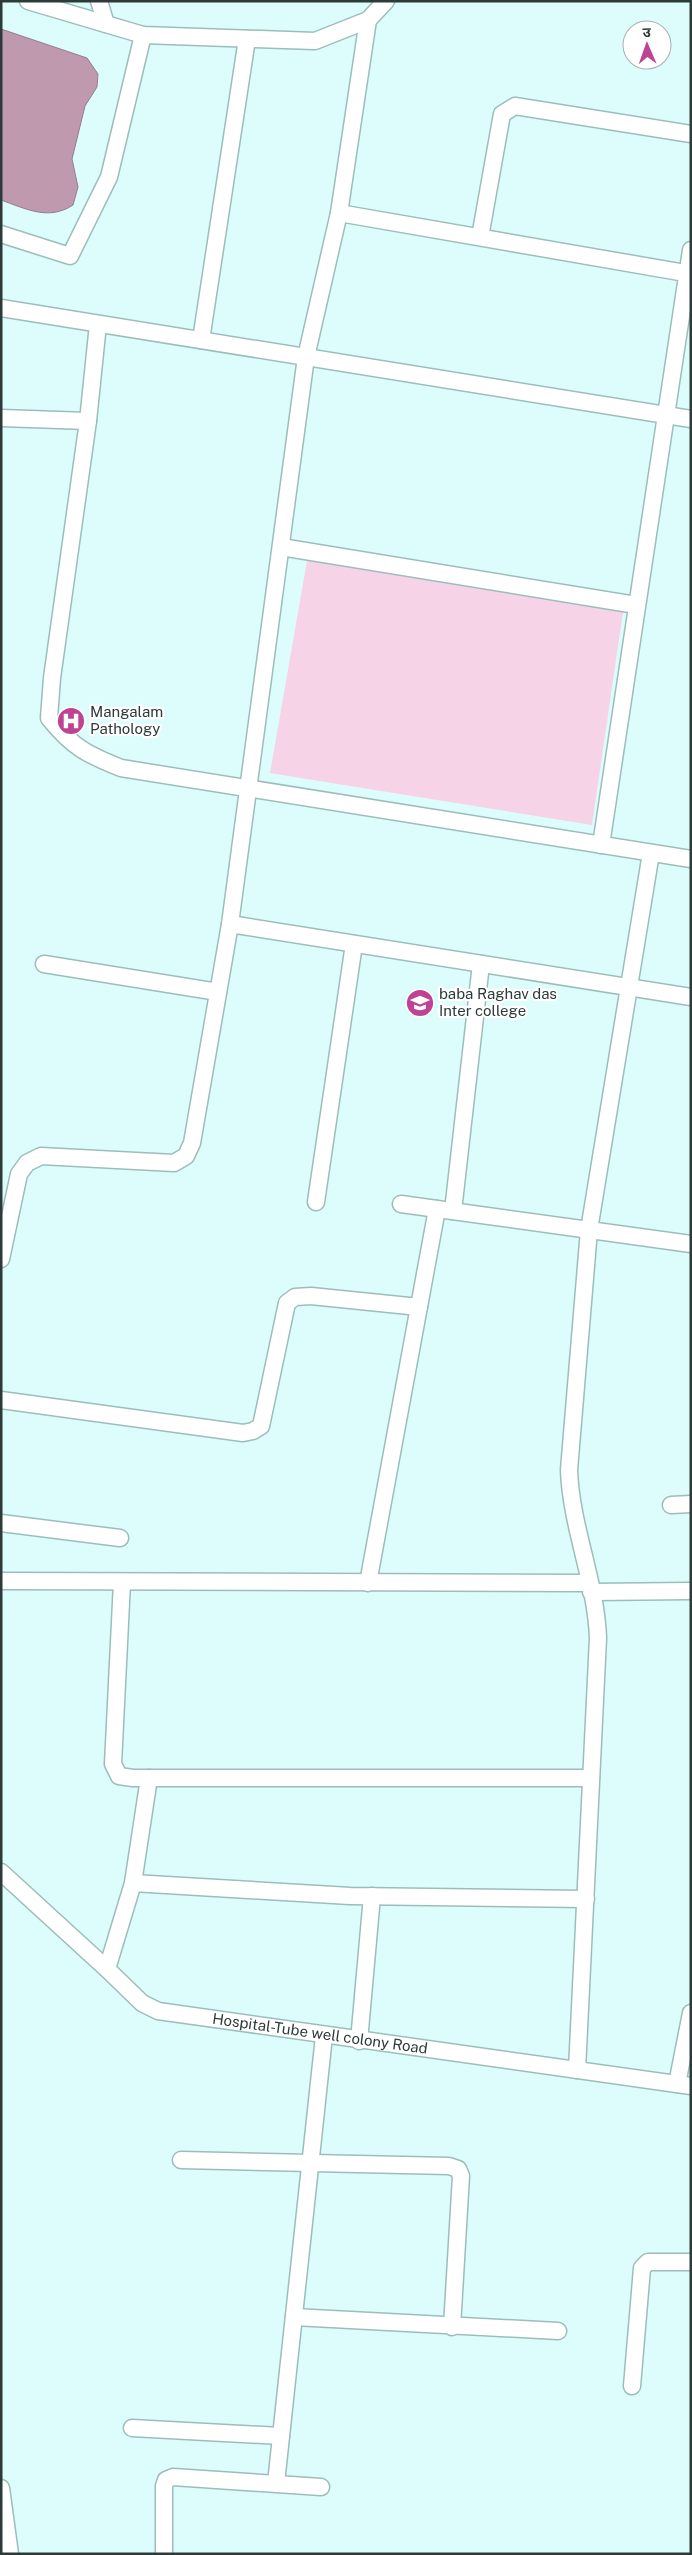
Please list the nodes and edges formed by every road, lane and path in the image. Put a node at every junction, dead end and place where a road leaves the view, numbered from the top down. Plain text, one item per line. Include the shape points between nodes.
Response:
1 (28, 1) edge
2 (99, 1) edge
3 (386, 1) edge
4 (368, 20) junction
5 (106, 24) junction
6 (142, 35) junction
7 (247, 39) junction
8 (691, 134) edge
9 (339, 212) junction
10 (1, 234) edge
11 (480, 237) junction
12 (691, 250) edge
13 (689, 273) edge
14 (1, 308) edge
15 (98, 324) junction
16 (201, 340) junction
17 (306, 357) junction
18 (664, 414) junction
19 (1, 418) edge
20 (691, 419) edge
21 (88, 421) junction
22 (280, 546) junction
23 (636, 605) junction
24 (249, 787) junction
25 (601, 845) junction
26 (651, 853) junction
27 (691, 859) edge
28 (230, 924) junction
29 (354, 944) junction
30 (44, 964) dead end
31 (482, 964) junction
32 (629, 987) junction
33 (218, 992) junction
34 (691, 997) edge
35 (316, 1202) dead end
36 (401, 1204) dead end
37 (445, 1210) junction
38 (589, 1230) junction
39 (691, 1244) edge
40 (1, 1259) edge
41 (419, 1307) junction
42 (1, 1400) edge
43 (691, 1504) edge
44 (670, 1505) dead end
45 (1, 1523) edge
46 (120, 1538) dead end
47 (1, 1581) edge
48 (122, 1582) junction
49 (368, 1583) junction
50 (590, 1588) junction
51 (691, 1591) edge
52 (149, 1778) junction
53 (591, 1778) junction
54 (1, 1872) edge
55 (132, 1883) junction
56 (372, 1896) junction
57 (586, 1899) junction
58 (108, 1968) junction
59 (691, 2013) edge
60 (324, 2036) junction
61 (359, 2041) junction
62 (577, 2070) junction
63 (684, 2085) edge
64 (181, 2160) dead end
65 (311, 2164) junction
66 (691, 2262) edge
67 (294, 2317) junction
68 (452, 2327) junction
69 (558, 2331) dead end
70 (632, 2386) dead end
71 (132, 2428) dead end
72 (281, 2436) junction
73 (276, 2483) junction
74 (321, 2486) dead end
75 (1, 2488) edge
76 (10, 2554) edge
77 (164, 2554) edge

1 - 5 street
2 - 5 street
3 - 4 street
4 - 7 street via 315,41
4 - 9 street
5 - 6 street
6 - 7 street
6 - 10 street via 109,177 70,256
7 - 16 street
8 - 11 street via 515,106 509,108 502,114
9 - 11 street
9 - 17 street
11 - 13 street
12 - 13 street
13 - 18 street
14 - 15 street
15 - 16 street
15 - 21 street
16 - 17 street
17 - 18 street
17 - 22 street
18 - 20 street
18 - 23 street
19 - 21 street
21 - 24 street via 49,718 66,740 121,768
22 - 23 street
22 - 24 street
23 - 25 street
24 - 25 street
24 - 28 street
25 - 26 street
26 - 27 street
26 - 32 street
28 - 29 street
28 - 33 street
29 - 31 street
29 - 35 street
30 - 33 street
31 - 32 street
31 - 37 street
32 - 34 street
32 - 38 street
33 - 40 street via 192,1143 186,1156 174,1164 41,1156 27,1163 19,1174
36 - 37 street
37 - 38 street
37 - 41 street
38 - 39 street
38 - 50 street via 570,1495
41 - 42 street via 312,1296 295,1297 287,1303 261,1426 253,1432
41 - 49 street
43 - 44 street
45 - 46 street
47 - 48 street
48 - 49 street
48 - 52 street via 112,1764 119,1776
49 - 50 street
50 - 51 street
50 - 53 street via 598,1638
52 - 53 street
52 - 55 street
53 - 57 street
54 - 58 street, Hospital-Tube well colony Road
55 - 56 street
55 - 58 street
56 - 57 street
56 - 61 street
57 - 62 street
58 - 60 street, Hospital-Tube well colony Road via 142,2004 158,2011
59 - 63 street
60 - 61 street, Hospital-Tube well colony Road
60 - 65 street
61 - 62 street, Hospital-Tube well colony Road
62 - 63 street, Hospital-Tube well colony Road
64 - 65 street
65 - 67 street
65 - 68 street via 450,2166 458,2169 461,2176
66 - 70 street via 648,2262 642,2268
67 - 68 street
67 - 72 street
68 - 69 street
71 - 72 street
72 - 73 street
73 - 74 street
73 - 77 street via 173,2477 166,2480
75 - 76 street

